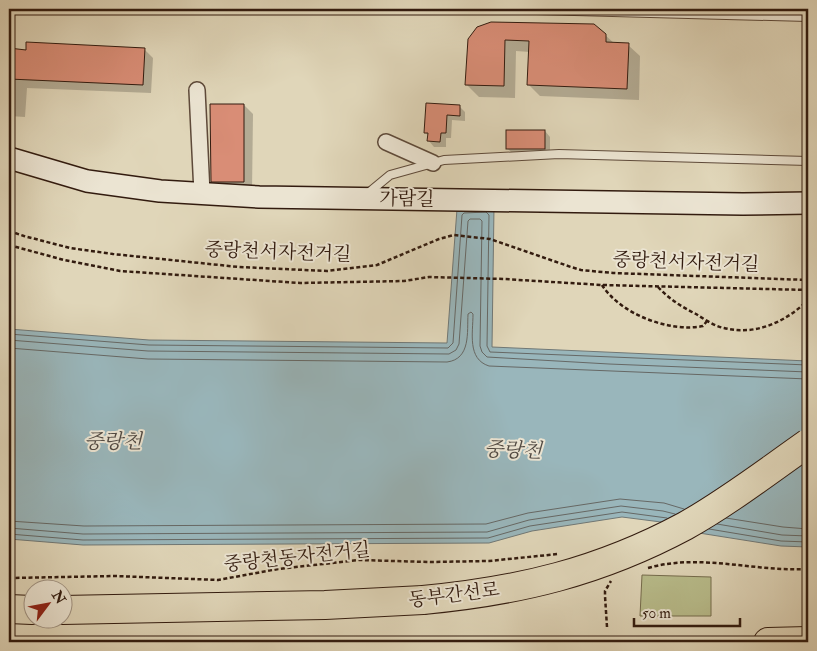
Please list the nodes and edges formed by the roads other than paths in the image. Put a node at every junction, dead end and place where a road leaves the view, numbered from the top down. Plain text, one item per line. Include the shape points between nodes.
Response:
1 (495, 9) edge
2 (585, 10) edge
3 (808, 17) edge
4 (197, 90) dead end
5 (386, 142) dead end
6 (9, 158) edge
7 (808, 161) edge
8 (433, 163) junction
9 (202, 194) junction
10 (362, 198) junction
11 (808, 203) edge
12 (808, 443) edge
13 (9, 609) edge
14 (22, 610) edge
15 (72, 610) edge
16 (808, 641) edge
17 (768, 642) edge

1 - 2 lane
2 - 3 lane
4 - 9 street
5 - 8 street
6 - 9 street, 가람길 via 87,181
7 - 8 lane via 560,154
8 - 10 lane via 390,175
9 - 10 street, 가람길 via 259,198
10 - 11 street, 가람길
12 - 15 highway, 동부간선로, bridge via 686,525 596,566 546,580 484,593 422,600
13 - 14 highway
16 - 17 highway

